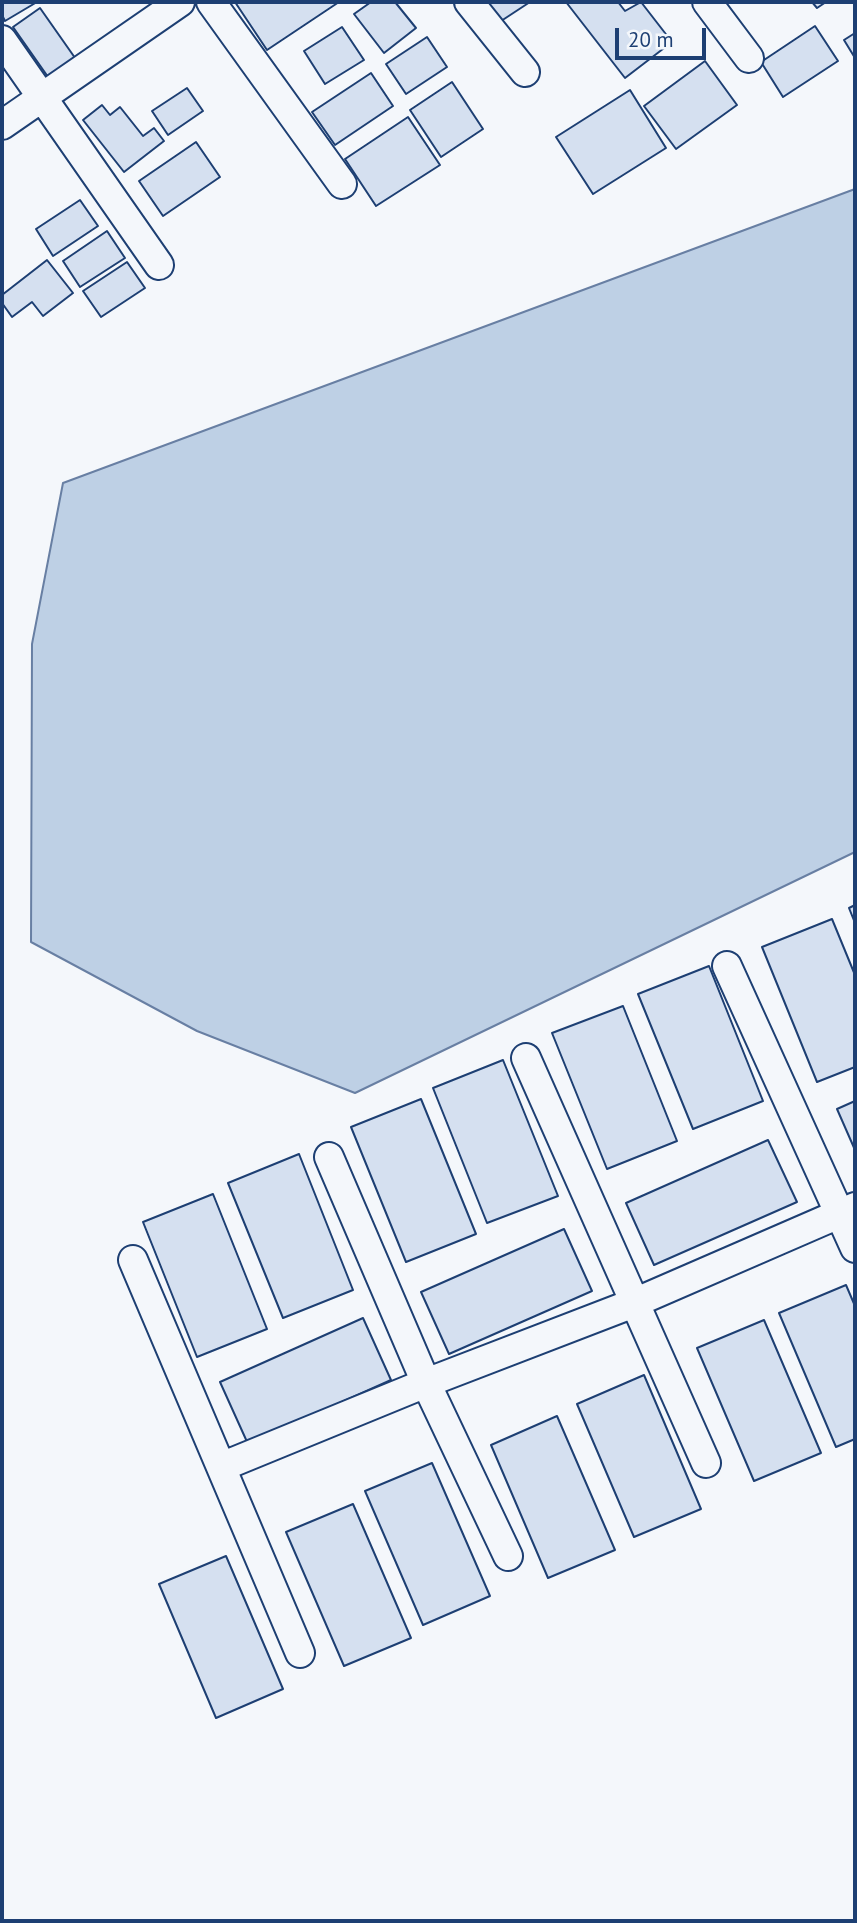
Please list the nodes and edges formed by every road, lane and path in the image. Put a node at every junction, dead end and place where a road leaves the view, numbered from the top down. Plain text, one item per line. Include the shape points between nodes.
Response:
1 (180, 2) edge
2 (211, 2) edge
3 (470, 2) edge
4 (707, 2) edge
5 (2, 40) edge
6 (749, 58) dead end
7 (525, 72) dead end
8 (42, 96) junction
9 (2, 125) edge
10 (342, 184) dead end
11 (159, 265) dead end
12 (727, 966) dead end
13 (526, 1058) dead end
14 (329, 1157) dead end
15 (848, 1210) edge
16 (855, 1248) edge
17 (133, 1260) dead end
18 (634, 1303) junction
19 (426, 1383) junction
20 (706, 1463) dead end
21 (221, 1467) junction
22 (508, 1556) dead end
23 (300, 1653) dead end

1 - 8 street
2 - 10 street
3 - 7 street
4 - 6 street
5 - 8 street
8 - 9 street
8 - 11 street
12 - 15 street
13 - 18 street
14 - 19 street
15 - 16 street
15 - 18 street
17 - 21 street
18 - 19 street
18 - 20 street
19 - 21 street
19 - 22 street
21 - 23 street

